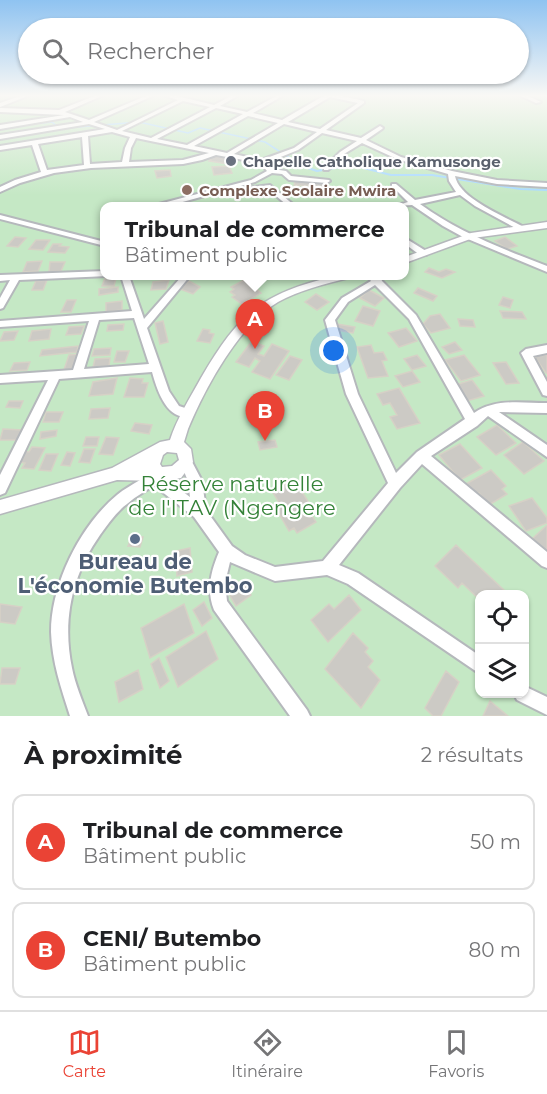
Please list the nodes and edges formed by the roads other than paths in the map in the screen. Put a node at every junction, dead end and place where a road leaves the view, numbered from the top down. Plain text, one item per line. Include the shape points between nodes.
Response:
1 (52, 128) edge
2 (107, 128) edge
3 (120, 128) edge
4 (173, 128) edge
5 (221, 128) edge
6 (273, 128) edge
7 (315, 128) edge
8 (380, 128) dead end
9 (323, 130) junction
10 (114, 131) junction
11 (85, 136) junction
12 (134, 136) junction
13 (0, 137) edge
14 (151, 140) junction
15 (362, 140) junction
16 (34, 142) junction
17 (188, 147) junction
18 (0, 148) edge
19 (216, 152) junction
20 (228, 155) junction
21 (262, 162) junction
22 (125, 164) junction
23 (87, 166) junction
24 (326, 169) dead end
25 (271, 171) junction
26 (44, 172) junction
27 (451, 173) junction
28 (327, 181) dead end
29 (394, 185) dead end
30 (547, 185) edge
31 (1, 187) edge
32 (214, 193) junction
33 (460, 193) junction
34 (181, 202) edge
35 (286, 202) edge
36 (413, 203) junction
37 (409, 204) edge
38 (0, 217) edge
39 (547, 225) edge
40 (519, 228) junction
41 (471, 236) junction
42 (100, 243) edge
43 (409, 243) edge
44 (423, 253) junction
45 (409, 258) edge
46 (547, 269) edge
47 (100, 274) edge
48 (16, 277) junction
49 (0, 278) edge
50 (126, 280) edge
51 (183, 280) edge
52 (329, 280) edge
53 (372, 280) edge
54 (377, 280) edge
55 (0, 306) edge
56 (138, 314) junction
57 (95, 318) junction
58 (0, 324) edge
59 (143, 327) junction
60 (547, 350) edge
61 (155, 368) junction
62 (78, 372) junction
63 (56, 374) junction
64 (0, 379) edge
65 (547, 392) edge
66 (547, 408) edge
67 (488, 410) junction
68 (187, 413) junction
69 (473, 422) junction
70 (176, 445) junction
71 (547, 452) edge
72 (156, 453) junction
73 (422, 456) junction
74 (186, 462) junction
75 (115, 474) junction
76 (159, 474) junction
77 (395, 483) junction
78 (0, 489) edge
79 (0, 507) edge
80 (199, 512) junction
81 (227, 551) junction
82 (547, 561) edge
83 (327, 568) junction
84 (475, 662) edge
85 (529, 696) edge
86 (547, 706) edge
87 (79, 716) edge
88 (301, 716) edge

1 - 13 street
2 - 10 street
3 - 10 street
4 - 14 street
5 - 17 street
6 - 20 street
7 - 9 street
8 - 15 street
9 - 15 street
9 - 21 street via 296,149
10 - 11 street
10 - 12 street
11 - 16 street
11 - 23 street
12 - 14 street
12 - 22 street
14 - 17 street
15 - 24 street
15 - 27 street via 406,160
16 - 18 street
16 - 26 street
17 - 19 street
19 - 20 street
19 - 22 street via 198,159
20 - 21 street
21 - 25 street
22 - 23 street
23 - 26 street
25 - 28 street via 284,172 289,178
25 - 32 street
26 - 31 street
27 - 30 street via 497,182
27 - 33 street via 450,180
29 - 36 street
32 - 34 street
32 - 35 street via 268,187
33 - 36 street
33 - 40 street
36 - 37 street
36 - 41 street
38 - 42 street
39 - 40 street
40 - 41 street
41 - 44 street
41 - 46 street
43 - 44 street
44 - 45 street
47 - 48 street
48 - 49 street
48 - 55 street
50 - 56 street
51 - 59 street
52 - 68 street via 306,286 256,310 220,356
53 - 77 street via 345,300 330,320 351,394
54 - 69 street via 413,317
56 - 57 street
56 - 59 street
57 - 58 street
57 - 62 street
59 - 61 street
60 - 65 street via 526,353
61 - 62 street
61 - 68 street via 175,409
62 - 63 street
63 - 64 street
63 - 78 street
66 - 67 street
67 - 69 street
67 - 71 street
68 - 70 street
69 - 73 street
70 - 72 street via 165,446
70 - 74 street via 184,450
72 - 75 street
72 - 76 street via 152,466
73 - 77 street
73 - 82 street
74 - 76 street via 176,473
74 - 80 street via 195,481
75 - 76 street
75 - 79 street
76 - 80 street via 166,487
76 - 87 street via 121,500 105,517 82,549 67,587 61,607 60,644
77 - 83 street
80 - 81 street
81 - 83 street via 275,574
81 - 88 street via 218,572 220,604
83 - 84 street via 369,588
85 - 86 street

